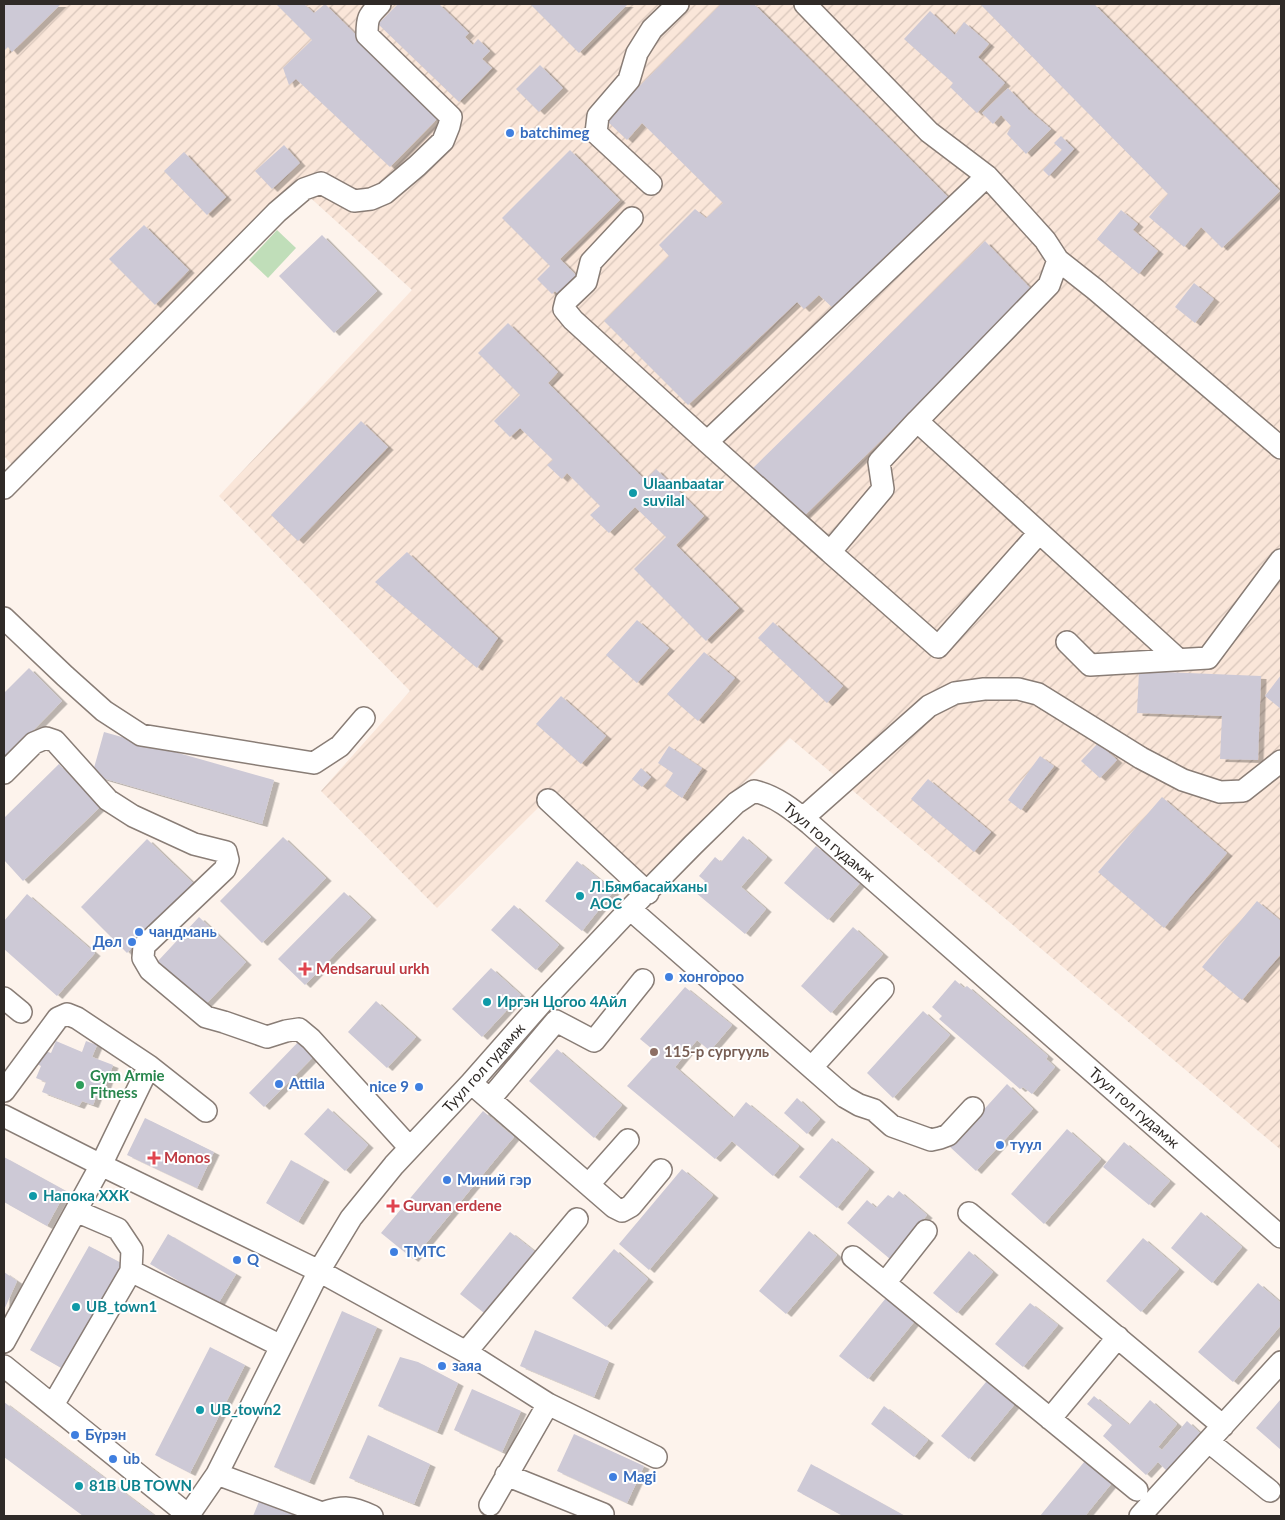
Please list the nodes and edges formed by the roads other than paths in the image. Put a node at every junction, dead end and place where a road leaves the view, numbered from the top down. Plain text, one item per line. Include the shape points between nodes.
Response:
1 (380, 4) edge
2 (678, 4) edge
3 (805, 4) edge
4 (987, 176) junction
5 (651, 184) dead end
6 (632, 218) dead end
7 (1058, 260) junction
8 (917, 422) junction
9 (707, 442) junction
10 (1281, 448) edge
11 (4, 488) edge
12 (1039, 533) junction
13 (830, 552) junction
14 (1281, 560) edge
15 (4, 618) edge
16 (1067, 642) dead end
17 (1179, 660) junction
18 (364, 718) dead end
19 (1281, 761) edge
20 (4, 774) edge
21 (548, 800) dead end
22 (803, 818) junction
23 (648, 892) junction
24 (630, 909) junction
25 (643, 980) dead end
26 (883, 989) dead end
27 (4, 998) edge
28 (21, 1012) dead end
29 (149, 1066) junction
30 (812, 1067) junction
31 (472, 1083) junction
32 (4, 1090) edge
33 (490, 1099) junction
34 (973, 1108) dead end
35 (206, 1111) dead end
36 (4, 1116) edge
37 (628, 1140) dead end
38 (410, 1148) junction
39 (101, 1165) junction
40 (661, 1170) dead end
41 (589, 1184) junction
42 (76, 1211) junction
43 (969, 1213) dead end
44 (577, 1219) dead end
45 (926, 1231) dead end
46 (1281, 1237) edge
47 (852, 1257) dead end
48 (131, 1271) junction
49 (319, 1271) junction
50 (885, 1283) junction
51 (1118, 1337) junction
52 (4, 1342) edge
53 (281, 1346) junction
54 (466, 1352) junction
55 (1281, 1362) edge
56 (4, 1366) edge
57 (548, 1404) junction
58 (52, 1406) junction
59 (1050, 1419) junction
60 (1216, 1434) junction
61 (656, 1457) dead end
62 (217, 1474) junction
63 (506, 1475) junction
64 (1137, 1490) dead end
65 (1270, 1490) dead end
66 (490, 1505) dead end
67 (603, 1514) dead end
68 (188, 1516) edge
69 (372, 1516) edge
70 (1140, 1516) edge

1 - 11 street via 370,13 367,35 451,117 443,141 385,193 371,199 354,201 321,183 304,189 277,212
2 - 5 street via 652,29 636,53 629,80 598,116 596,133
3 - 4 street via 929,132
4 - 7 street via 1045,240
4 - 9 street
6 - 9 street via 591,262 586,282 566,301 564,309
7 - 8 street via 1049,285
7 - 10 street
8 - 12 street
8 - 13 street via 879,462 883,489
9 - 13 street
12 - 13 street via 938,647
12 - 17 street
14 - 17 street via 1208,658
15 - 18 street via 104,711 141,734 314,763 340,746
16 - 17 street via 1090,665
19 - 22 street via 1243,791 1220,792 1182,780 1141,758 1038,694 1018,689 984,689 955,694 929,706
20 - 38 street via 34,742 46,738 55,742 117,806 194,844 226,852 225,869 144,946 143,958 150,970 206,1018 267,1037 299,1029
21 - 23 street
22 - 23 street, Туул гол гудамж via 767,794 754,791 736,804
22 - 46 street, Туул гол гудамж
23 - 24 street, Туул гол гудамж
24 - 30 street
24 - 31 street, Туул гол гудамж
25 - 33 street via 594,1041 556,1021
26 - 30 street
27 - 28 street
29 - 32 street via 67,1014 58,1018
29 - 35 street
29 - 39 street
30 - 34 street via 845,1097 874,1110 892,1126 932,1140 948,1135
31 - 33 street
31 - 38 street, Туул гол гудамж
33 - 41 street
36 - 39 street
37 - 41 street
38 - 49 street, Туул гол гудамж via 351,1218
39 - 42 street
39 - 49 street
40 - 41 street via 622,1211
42 - 48 street via 118,1229 132,1250
42 - 52 street
43 - 51 street
44 - 54 street
45 - 50 street
47 - 50 street
48 - 53 street
48 - 58 street
49 - 53 street, Туул гол гудамж
49 - 54 street
50 - 59 street
51 - 59 street
51 - 60 street
53 - 62 street, Туул гол гудамж
54 - 57 street
55 - 60 street
56 - 58 street
57 - 61 street
57 - 63 street
58 - 68 street
59 - 64 street
60 - 65 street
60 - 70 street
62 - 68 street, Туул гол гудамж
62 - 69 street via 322,1514 340,1508 357,1509
63 - 66 street
63 - 67 street

